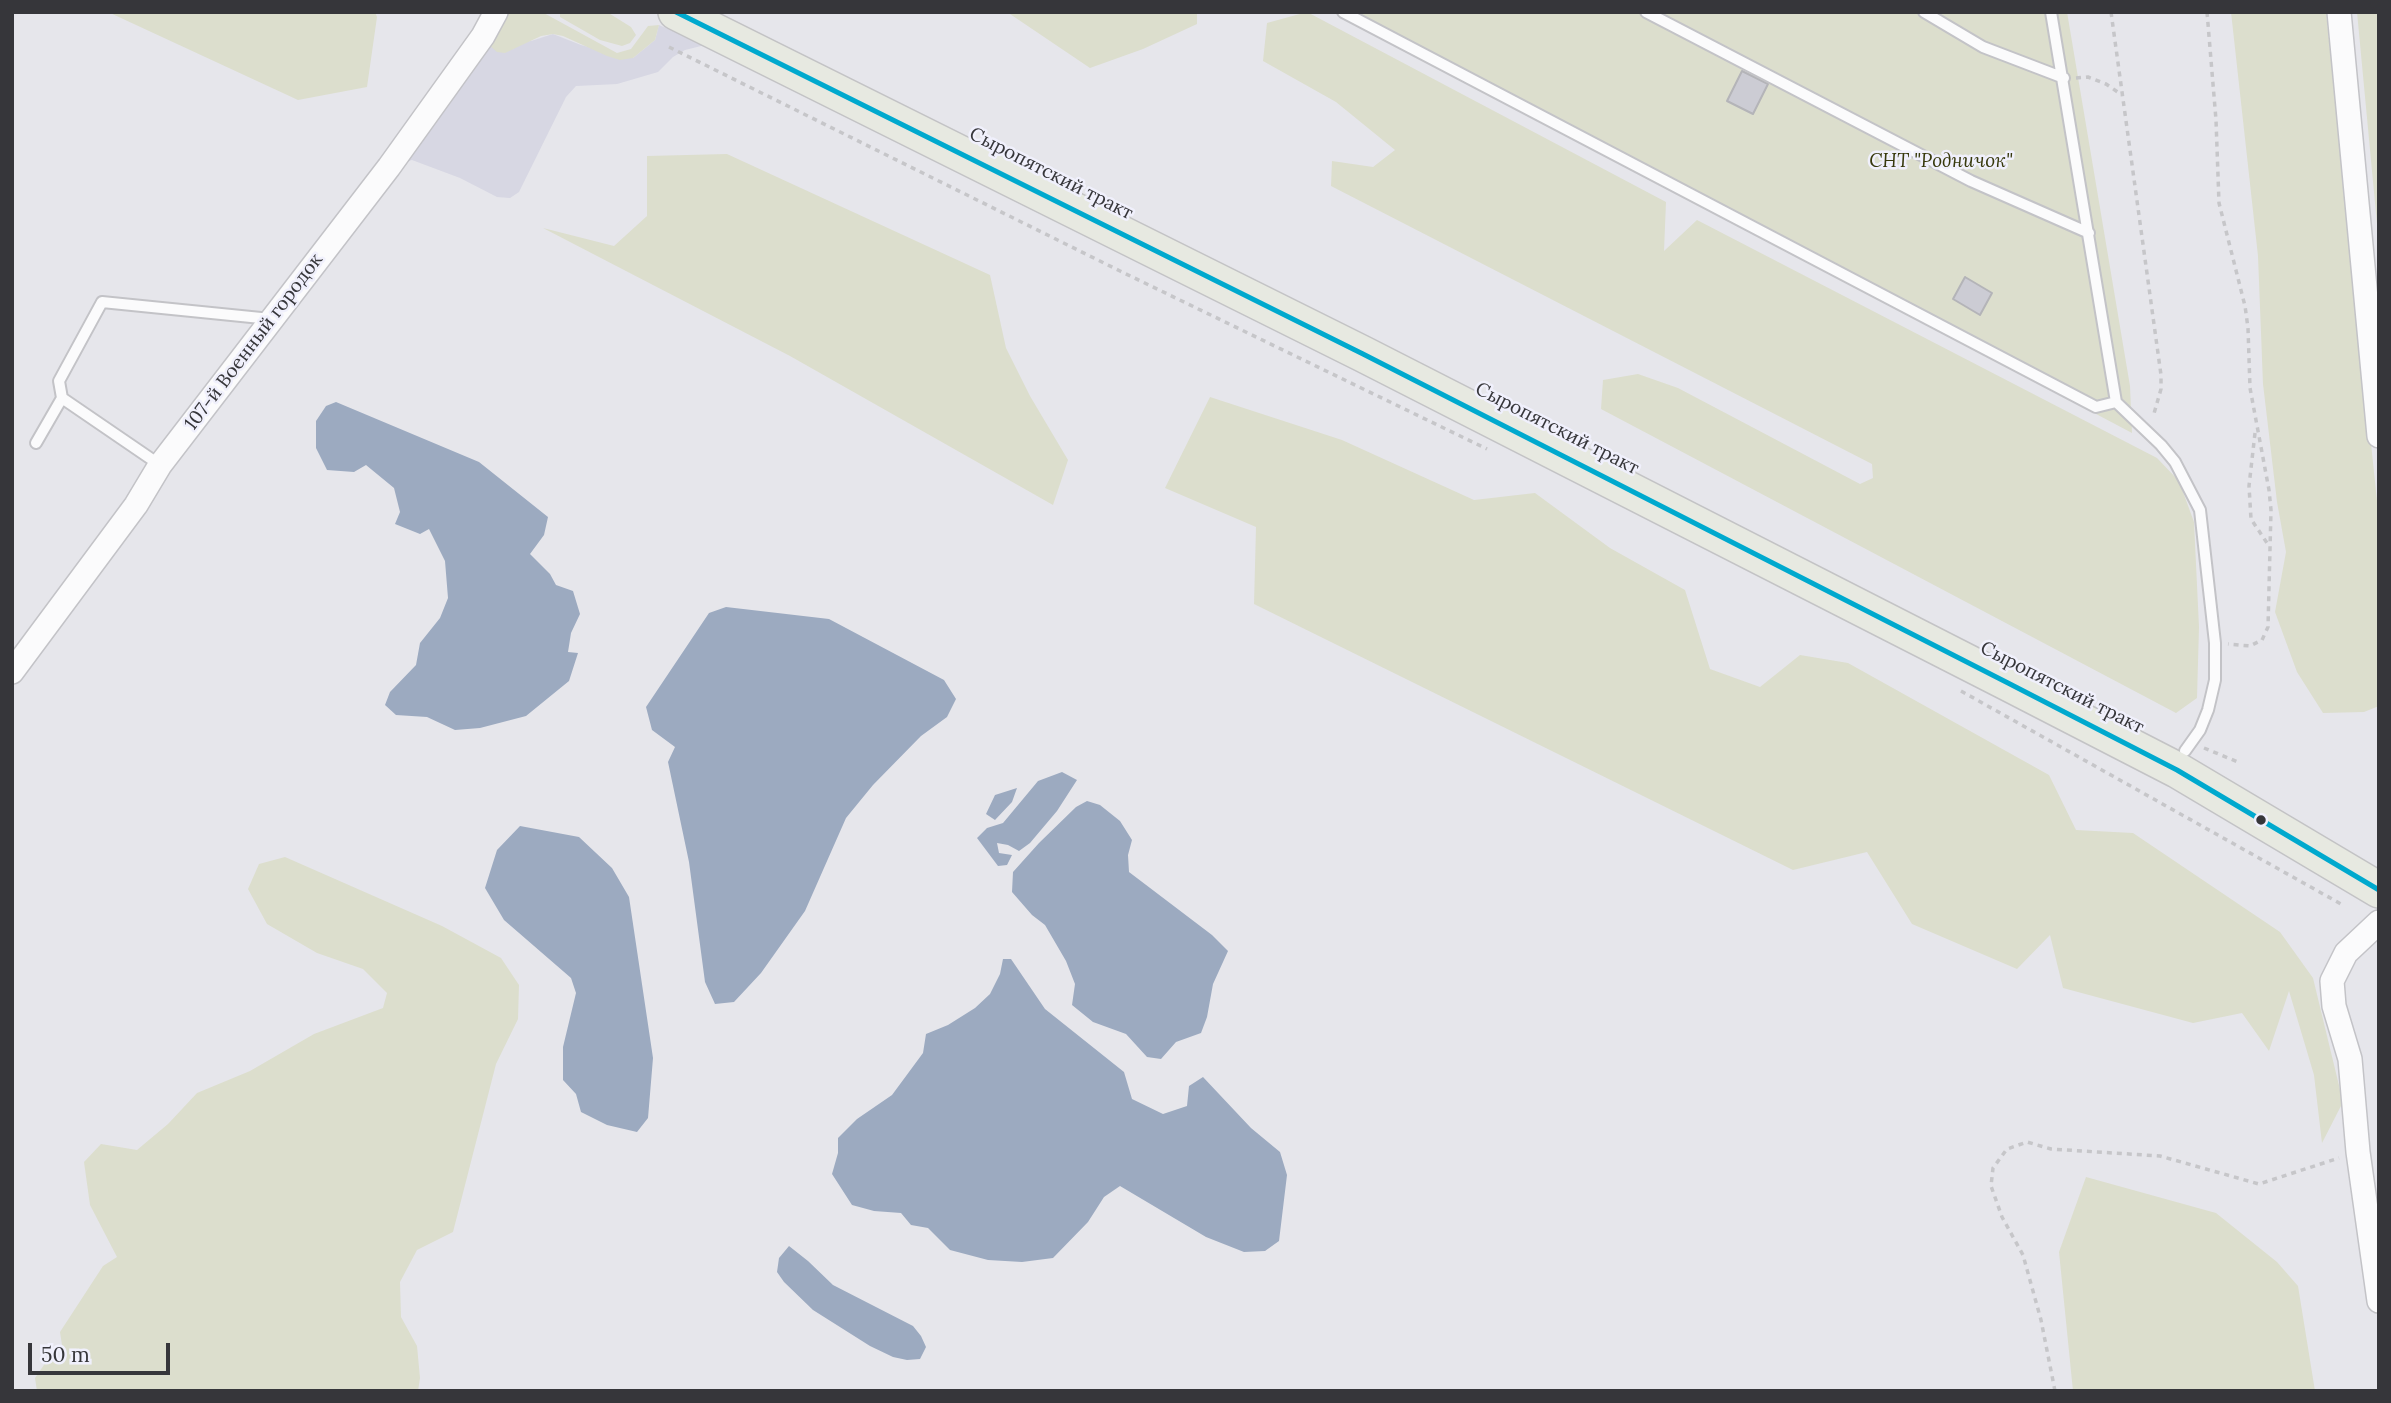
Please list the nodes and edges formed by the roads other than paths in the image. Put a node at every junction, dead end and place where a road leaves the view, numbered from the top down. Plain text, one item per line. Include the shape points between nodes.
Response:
1 (496, 12) edge
2 (676, 12) edge
3 (727, 12) edge
4 (1343, 12) edge
5 (1646, 12) edge
6 (1924, 12) edge
7 (2051, 12) edge
8 (2339, 12) edge
9 (2064, 78) junction
10 (2089, 233) junction
11 (271, 319) junction
12 (62, 398) junction
13 (2116, 402) junction
14 (2379, 436) edge
15 (36, 443) dead end
16 (160, 465) junction
17 (12, 672) edge
18 (2188, 747) junction
19 (2379, 864) edge
20 (2379, 890) edge
21 (2379, 922) edge
22 (2377, 1262) edge
23 (2379, 1301) edge

1 - 11 street, 107-й Военный городок via 389,167
2 - 20 main road, Сыропятский тракт via 2020,689 2177,770
3 - 18 main road, Сыропятский тракт
4 - 13 lane via 2096,407
5 - 10 lane via 1970,181
6 - 9 lane via 1983,47
7 - 9 lane
8 - 14 street
9 - 10 lane
10 - 13 lane
11 - 12 lane via 102,302 59,381
11 - 16 street, 107-й Военный городок
12 - 15 lane
12 - 16 lane
13 - 18 lane via 2175,462 2200,510 2216,643 2208,710
16 - 17 street, 107-й Военный городок via 136,505
18 - 19 main road, Сыропятский тракт
21 - 22 street via 2346,953 2332,981 2334,1006 2350,1059 2358,1152
22 - 23 street

